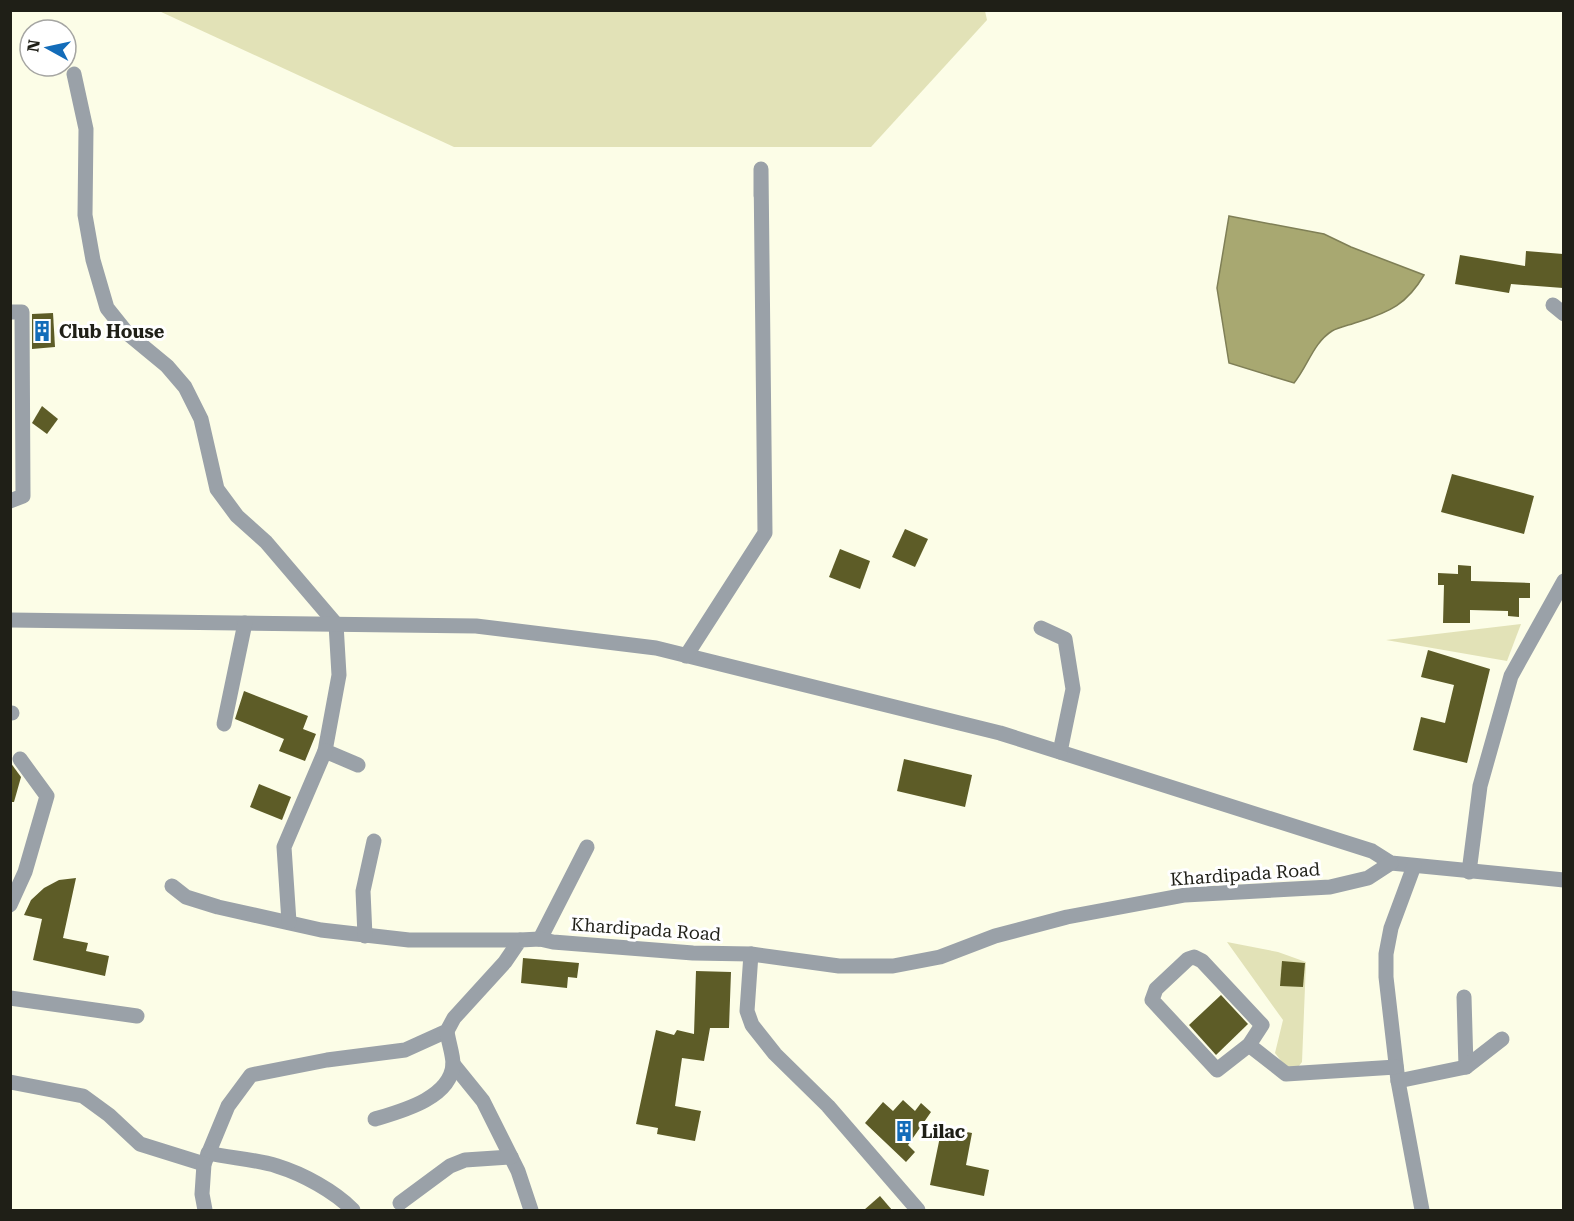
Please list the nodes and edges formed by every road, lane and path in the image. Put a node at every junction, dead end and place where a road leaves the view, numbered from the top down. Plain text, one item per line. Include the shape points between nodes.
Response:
1 (75, 78) edge
2 (761, 196) dead end
3 (10, 312) edge
4 (10, 501) edge
5 (1563, 580) edge
6 (10, 620) edge
7 (245, 623) junction
8 (336, 624) junction
9 (1041, 628) dead end
10 (686, 656) junction
11 (224, 724) dead end
12 (325, 751) junction
13 (1059, 752) junction
14 (20, 759) dead end
15 (358, 765) dead end
16 (374, 841) dead end
17 (587, 847) dead end
18 (1391, 863) junction
19 (1414, 866) junction
20 (1468, 872) junction
21 (1563, 880) edge
22 (172, 886) dead end
23 (10, 905) edge
24 (289, 922) junction
25 (365, 936) junction
26 (540, 939) junction
27 (520, 940) junction
28 (751, 954) junction
29 (1464, 997) dead end
30 (10, 998) edge
31 (137, 1016) dead end
32 (447, 1031) junction
33 (1502, 1039) dead end
34 (1249, 1045) junction
35 (453, 1064) junction
36 (1466, 1067) junction
37 (1397, 1074) junction
38 (10, 1082) edge
39 (375, 1119) dead end
40 (511, 1157) junction
41 (206, 1159) junction
42 (400, 1203) dead end
43 (205, 1210) edge
44 (353, 1210) edge
45 (531, 1210) edge
46 (918, 1210) edge
47 (1422, 1210) edge

1 - 8 street via 86,129 86,215 93,260 107,308 127,333 167,366 185,387 201,419 217,489
2 - 10 street via 761,169 765,533
3 - 4 street via 22,312 23,496
5 - 20 street via 1511,676 1480,786
6 - 7 street
7 - 8 street
7 - 11 street
8 - 10 street via 476,626 656,648
8 - 12 street via 339,675
9 - 13 street via 1065,639 1073,689
10 - 13 street via 1000,733
12 - 15 street
12 - 24 street via 284,847
13 - 18 street via 1372,851
14 - 23 street via 47,796 25,872
16 - 25 street via 363,891
17 - 26 street
18 - 19 street
18 - 28 street, Khardipada Road via 1368,878 1330,887 1185,895 1067,917 995,936 939,957 893,966 839,966
19 - 20 street
19 - 37 street via 1391,928 1386,954
20 - 21 street
22 - 24 street, Khardipada Road via 186,897 218,907
24 - 25 street, Khardipada Road
25 - 27 street, Khardipada Road via 420,941
26 - 27 street, Khardipada Road
26 - 28 street, Khardipada Road via 693,953
27 - 32 street
28 - 46 street via 747,1011 752,1025
29 - 36 street
30 - 31 street
32 - 35 street
32 - 41 street via 405,1050 251,1075 228,1106
33 - 36 street
34 - 34 street via 1221,1069 1214,1070 1155,1004 1153,995 1188,959 1198,958 1260,1022 1262,1027
34 - 37 street via 1286,1074
35 - 39 street via 438,1091 412,1106
35 - 40 street via 483,1101
36 - 37 street
37 - 47 street
38 - 41 street via 82,1096 140,1144
40 - 42 street via 465,1160 450,1166
40 - 45 street
41 - 43 street via 202,1194
41 - 44 street via 277,1166 328,1192

